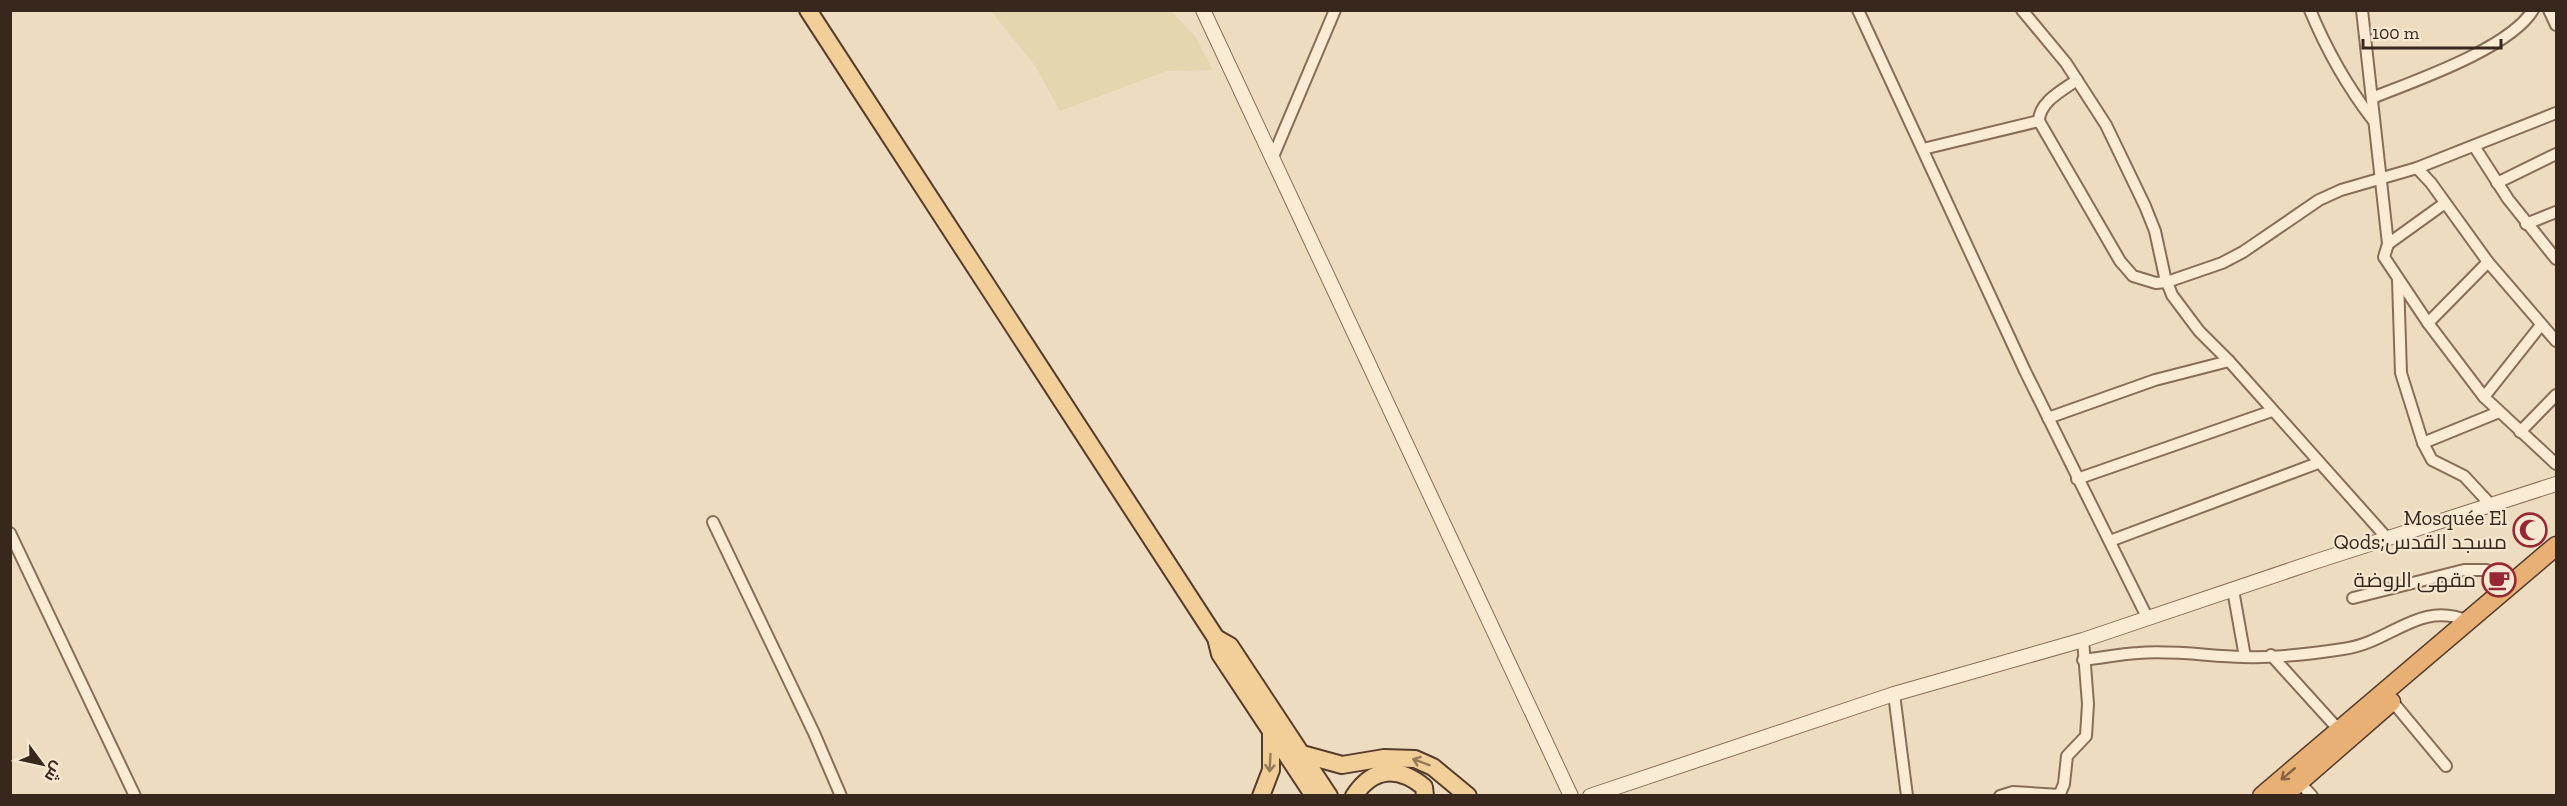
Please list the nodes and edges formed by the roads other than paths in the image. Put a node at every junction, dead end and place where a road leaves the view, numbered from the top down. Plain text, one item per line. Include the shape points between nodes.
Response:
1 (808, 10) edge
2 (1203, 10) edge
3 (1335, 10) edge
4 (2022, 10) edge
5 (2310, 10) edge
6 (2362, 10) edge
7 (2533, 10) edge
8 (2548, 12) edge
9 (1863, 14) edge
10 (2556, 25) edge
11 (2077, 80) junction
12 (2372, 98) junction
13 (2556, 113) edge
14 (2373, 120) junction
15 (2040, 122) junction
16 (2474, 146) junction
17 (1923, 149) junction
18 (2556, 154) edge
19 (1272, 159) junction
20 (2417, 168) junction
21 (2380, 179) junction
22 (2497, 183) junction
23 (2445, 202) junction
24 (2556, 212) edge
25 (2526, 224) junction
26 (2388, 244) junction
27 (2556, 258) edge
28 (2488, 262) junction
29 (2398, 280) junction
30 (2168, 282) junction
31 (2427, 323) junction
32 (2541, 325) junction
33 (2556, 341) edge
34 (2229, 361) junction
35 (2556, 395) edge
36 (2484, 397) junction
37 (2272, 411) junction
38 (2499, 412) junction
39 (2048, 418) junction
40 (2520, 432) junction
41 (2423, 443) junction
42 (2319, 463) junction
43 (2556, 465) edge
44 (2077, 479) junction
45 (2556, 484) edge
46 (2491, 505) junction
47 (713, 522) dead end
48 (10, 533) edge
49 (2387, 538) junction
50 (2109, 541) junction
51 (2556, 546) edge
52 (2556, 561) edge
53 (2516, 580) junction
54 (2232, 590) junction
55 (2353, 598) dead end
56 (2146, 617) junction
57 (2468, 621) junction
58 (1216, 638) junction
59 (2083, 640) junction
60 (2271, 655) junction
61 (2245, 657) junction
62 (2083, 660) junction
63 (1894, 694) junction
64 (2392, 701) junction
65 (1271, 728) junction
66 (2339, 730) junction
67 (1302, 754) junction
68 (2446, 766) dead end
69 (2299, 782) junction
70 (1455, 790) edge
71 (1427, 793) edge
72 (135, 795) edge
73 (841, 795) edge
74 (1261, 795) edge
75 (1314, 795) edge
76 (1329, 795) edge
77 (1354, 795) edge
78 (1468, 795) edge
79 (1571, 795) edge
80 (1590, 795) edge
81 (1907, 795) edge
82 (2000, 795) edge
83 (2059, 795) edge
84 (2262, 795) edge
85 (2283, 795) edge
86 (2312, 795) edge

1 - 58 main road
2 - 19 street
3 - 19 street
4 - 11 street
5 - 14 street via 2347,86
6 - 12 street
7 - 12 street via 2509,35 2443,69
8 - 10 street
9 - 17 street
11 - 15 street via 2045,105
11 - 30 street via 2106,124 2145,206
12 - 14 street
13 - 16 street
14 - 21 street
15 - 17 street
15 - 30 street via 2127,271 2144,280
16 - 20 street
16 - 22 street
17 - 39 street
18 - 22 street
19 - 79 street
20 - 21 street
20 - 23 street
21 - 26 street
21 - 30 street via 2319,200 2243,252
22 - 25 street
23 - 26 street
23 - 28 street
24 - 25 street
25 - 27 street
26 - 29 street via 2385,257
28 - 31 street
28 - 32 street
29 - 31 street
29 - 41 street via 2401,373
30 - 34 street via 2172,295 2199,331
31 - 36 street
32 - 33 street
32 - 36 street
34 - 37 street
34 - 39 street via 2155,380
35 - 40 street
36 - 38 street
37 - 42 street
37 - 44 street
38 - 40 street
38 - 41 street
39 - 44 street
40 - 43 street
41 - 46 street via 2432,460 2464,476
42 - 49 street
42 - 50 street
44 - 50 street
45 - 46 street
46 - 49 street
47 - 73 street
48 - 72 street
49 - 54 street
50 - 56 street
51 - 53 highway
52 - 64 highway
53 - 55 street via 2486,570 2464,570
53 - 57 highway
54 - 56 street
54 - 61 street
56 - 59 street
57 - 60 street via 2435,614 2358,646
57 - 66 highway
58 - 65 main road via 1220,654
58 - 67 main road via 1230,646
59 - 62 street
59 - 63 street
60 - 61 street
60 - 66 street
61 - 62 street via 2139,652
62 - 83 street via 2088,704 2086,736 2067,756
63 - 80 street
63 - 81 street
64 - 68 street
64 - 69 highway
65 -> 74 main road via 1270,770
65 - 75 main road
66 -> 84 highway
70 -> 67 main road via 1433,767 1415,759 1384,758 1341,765
67 - 76 main road
69 - 85 highway
69 - 86 street
70 - 78 main road
71 - 77 main road via 1413,778 1381,772 1365,781
82 - 83 street

